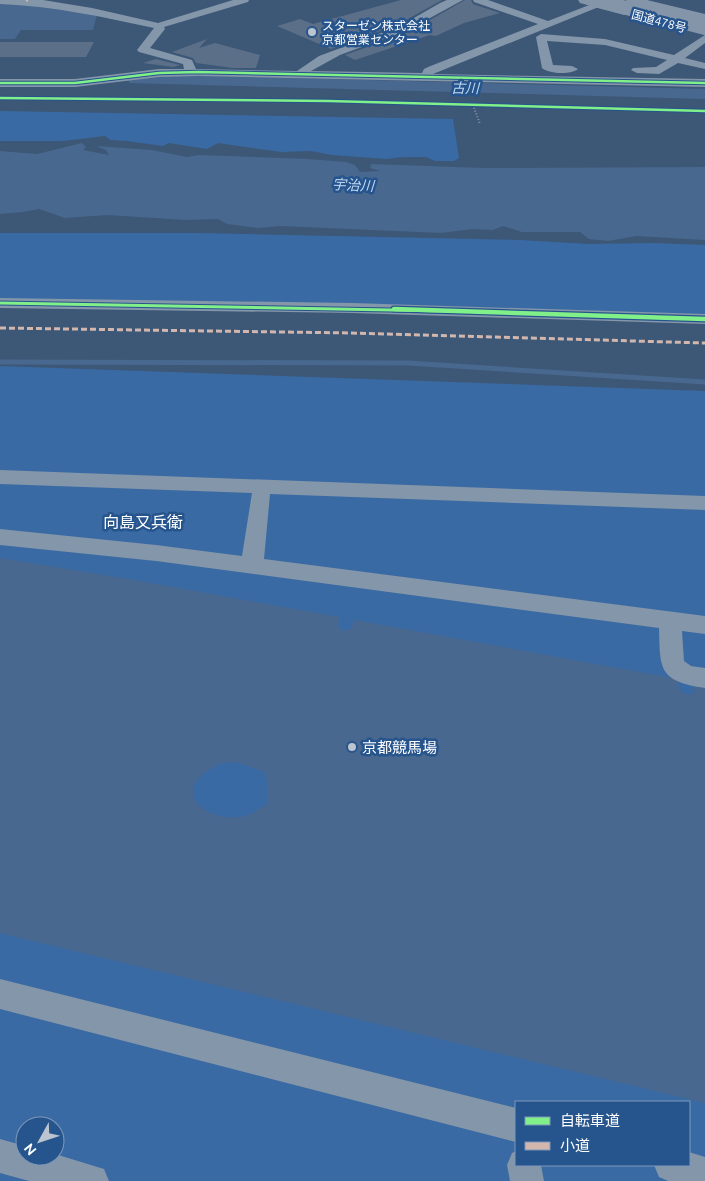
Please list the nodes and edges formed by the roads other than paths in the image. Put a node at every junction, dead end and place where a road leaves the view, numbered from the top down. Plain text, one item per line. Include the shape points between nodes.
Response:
1 (244, 0) edge
2 (458, 0) edge
3 (478, 0) edge
4 (584, 0) edge
5 (616, 0) edge
6 (632, 0) edge
7 (0, 1) edge
8 (602, 1) edge
9 (705, 18) edge
10 (705, 23) edge
11 (548, 24) junction
12 (158, 26) junction
13 (705, 28) edge
14 (527, 32) junction
15 (705, 33) edge
16 (542, 37) junction
17 (705, 38) edge
18 (136, 57) junction
19 (676, 60) junction
20 (705, 66) edge
21 (190, 72) junction
22 (300, 74) junction
23 (126, 76) junction
24 (428, 76) junction
25 (0, 83) edge
26 (705, 83) edge
27 (0, 303) edge
28 (705, 319) edge
29 (0, 477) edge
30 (261, 496) dead end
31 (705, 503) edge
32 (0, 536) edge
33 (252, 566) junction
34 (670, 621) junction
35 (705, 625) edge
36 (705, 678) edge
37 (0, 994) edge
38 (514, 1130) edge
39 (0, 1156) edge
40 (524, 1166) edge
41 (675, 1166) edge
42 (705, 1174) edge
43 (92, 1181) edge
44 (527, 1181) edge

1 - 12 street
2 - 22 street via 406,27 321,58
3 - 11 street
4 - 8 highway, 国道478号
5 - 10 highway
6 - 9 highway, 国道478号
7 - 12 street via 36,2
8 - 11 street
8 - 13 highway, bridge
8 - 15 highway, 国道478号
11 - 14 street
12 - 18 street via 160,29
14 - 16 street
14 - 24 street via 432,69
16 - 19 street via 605,42
16 - 19 street via 548,68 659,71
17 - 19 street
18 - 21 street via 188,62
18 - 23 street via 122,71
19 - 20 street
21 - 22 street
21 - 23 street
22 - 24 street
23 - 25 street via 75,83
24 - 26 street
27 - 28 street via 188,304
29 - 31 street
30 - 33 street
32 - 33 street
33 - 34 street
34 - 35 street
34 - 36 street via 672,663 688,676
37 - 38 street
39 - 43 street
40 - 44 street
41 - 42 street

